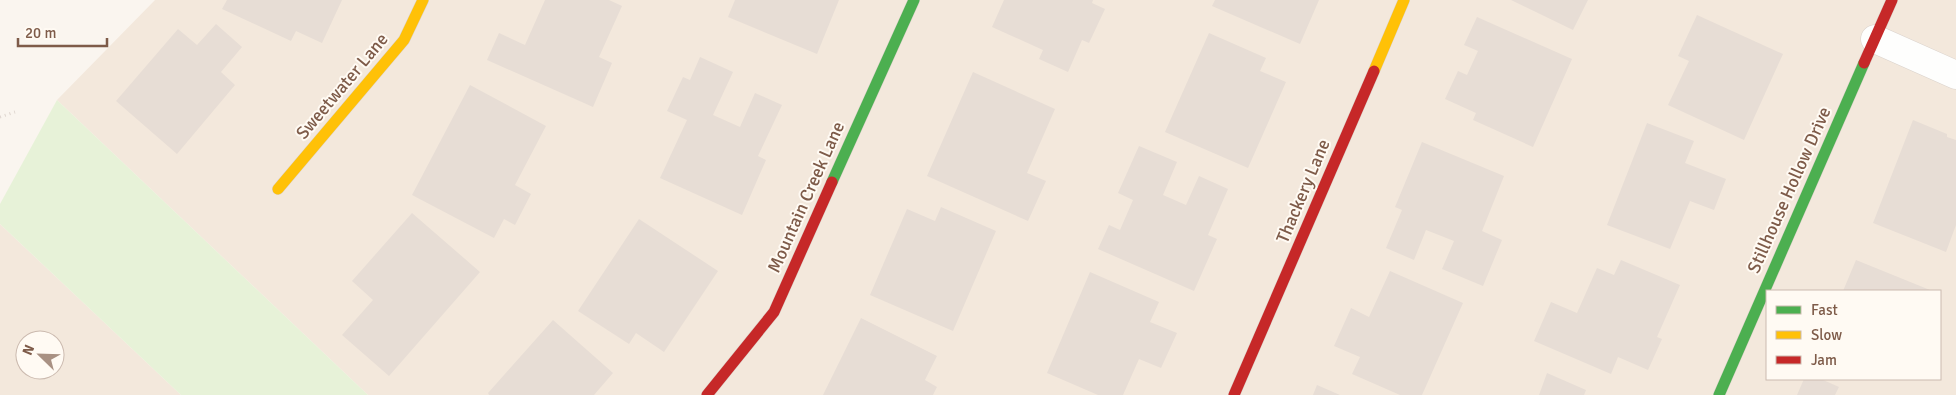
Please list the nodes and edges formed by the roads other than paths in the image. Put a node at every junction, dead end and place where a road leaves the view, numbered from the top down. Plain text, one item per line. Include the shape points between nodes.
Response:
1 (423, 0) edge
2 (914, 0) edge
3 (1404, 0) edge
4 (1892, 0) edge
5 (1875, 40) junction
6 (1956, 75) edge
7 (278, 189) dead end
8 (708, 395) edge
9 (1234, 395) edge
10 (1719, 395) edge

1 - 7 street, Sweetwater Lane via 404,40
2 - 8 street, Mountain Creek Lane via 774,312
3 - 9 street, Thackery Lane
4 - 5 street, Stillhouse Hollow Drive
5 - 6 street
5 - 10 street, Stillhouse Hollow Drive

